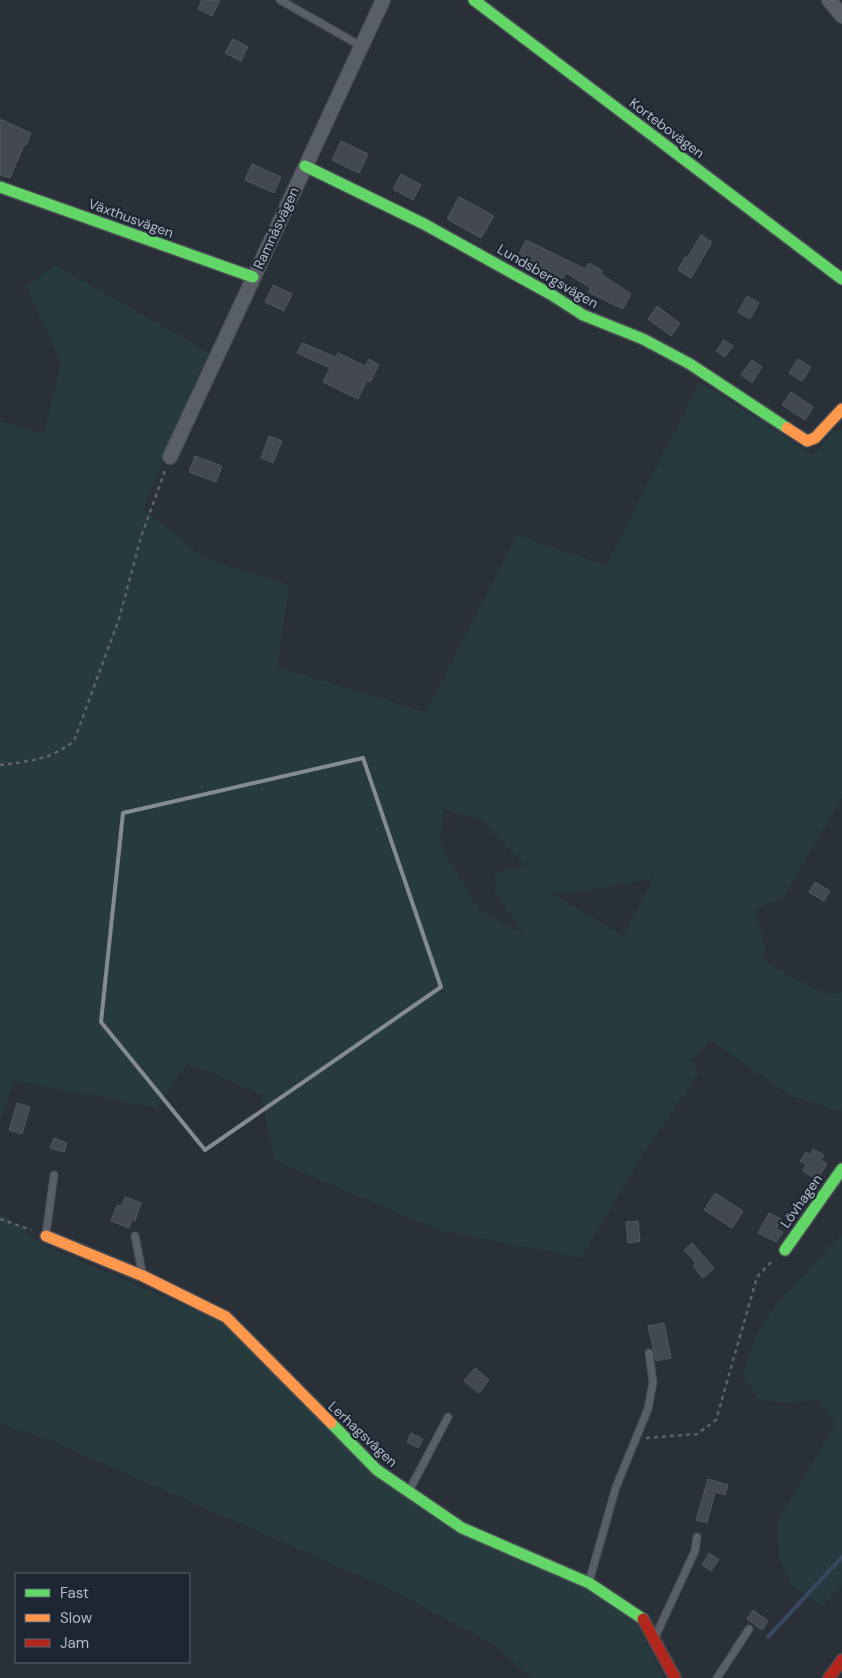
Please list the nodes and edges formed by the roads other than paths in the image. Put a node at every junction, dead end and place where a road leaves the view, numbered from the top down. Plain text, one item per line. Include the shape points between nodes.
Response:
1 (280, 0) edge
2 (383, 0) edge
3 (474, 0) edge
4 (829, 0) edge
5 (842, 16) edge
6 (361, 46) junction
7 (305, 166) junction
8 (0, 187) edge
9 (253, 277) junction
10 (842, 279) edge
11 (842, 408) edge
12 (170, 457) road end
13 (842, 1169) edge
14 (54, 1175) dead end
15 (46, 1236) joint
16 (135, 1236) dead end
17 (785, 1250) road end
18 (143, 1276) junction
19 (648, 1353) dead end
20 (448, 1417) dead end
21 (408, 1492) junction
22 (696, 1537) dead end
23 (588, 1583) junction
24 (749, 1628) dead end
25 (655, 1638) junction
26 (842, 1660) edge
27 (676, 1678) edge
28 (717, 1678) edge
29 (829, 1678) edge

1 - 6 lane
2 - 6 street, Ramnåsvägen
3 - 10 street, Kortebovägen
4 - 5 street
6 - 7 street, Ramnåsvägen
7 - 9 street, Ramnåsvägen
7 - 11 street, Lundsbergsvägen via 424,224 584,315 643,339 682,360 808,441 815,438
8 - 9 street, Växthusvägen
9 - 12 street, Ramnåsvägen
13 - 17 street, Lövhagen
14 - 15 lane
15 - 18 street, Lerhagsvägen
16 - 18 lane
18 - 21 street, Lerhagsvägen via 226,1317 354,1449 376,1470
19 - 23 lane via 653,1382 648,1409 616,1487
20 - 21 lane
21 - 23 street, Lerhagsvägen via 462,1528
22 - 25 lane via 695,1551
23 - 25 street, Lerhagsvägen via 642,1618
24 - 28 lane
25 - 27 street, Lerhagsvägen
26 - 29 street

